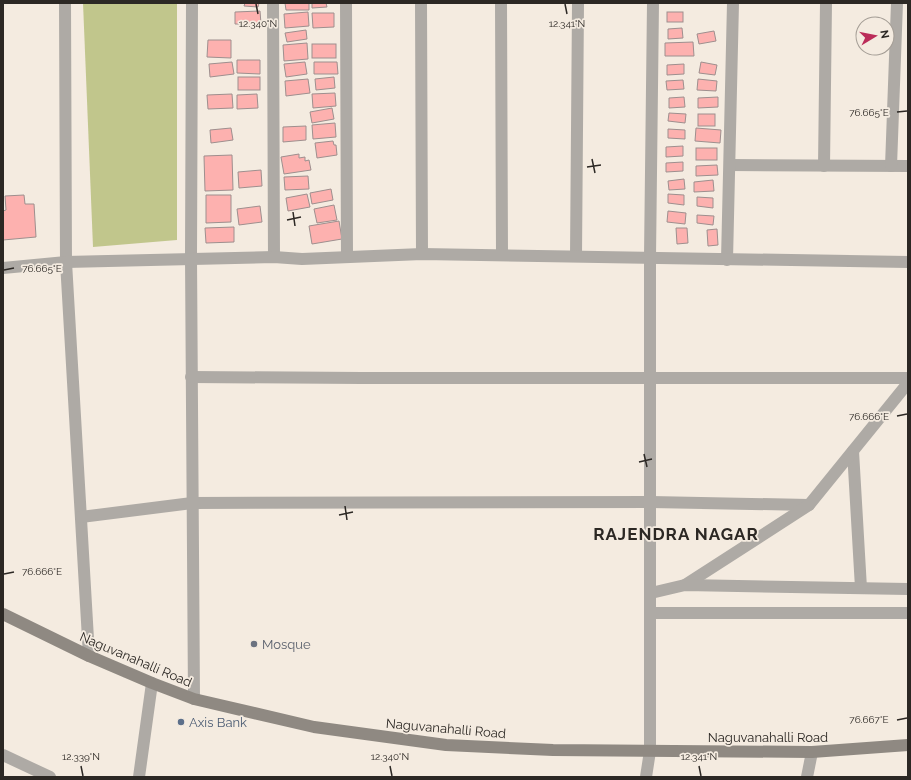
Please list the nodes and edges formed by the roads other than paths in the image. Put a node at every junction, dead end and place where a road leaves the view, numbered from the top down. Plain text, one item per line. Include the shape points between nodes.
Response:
1 (64, 3) edge
2 (192, 3) edge
3 (273, 3) edge
4 (346, 3) edge
5 (421, 3) edge
6 (501, 3) edge
7 (578, 3) edge
8 (653, 3) edge
9 (733, 3) edge
10 (826, 3) edge
11 (897, 3) edge
12 (730, 165) junction
13 (824, 166) junction
14 (891, 166) junction
15 (908, 166) edge
16 (422, 254) junction
17 (502, 255) junction
18 (576, 256) junction
19 (274, 257) junction
20 (347, 257) junction
21 (650, 257) junction
22 (191, 258) junction
23 (727, 260) junction
24 (66, 262) junction
25 (908, 262) edge
26 (3, 268) edge
27 (191, 377) junction
28 (651, 378) junction
29 (908, 378) edge
30 (908, 383) edge
31 (852, 451) junction
32 (651, 502) junction
33 (192, 503) junction
34 (809, 505) junction
35 (81, 517) junction
36 (685, 585) junction
37 (861, 588) junction
38 (908, 589) edge
39 (651, 593) junction
40 (651, 613) junction
41 (908, 613) edge
42 (3, 614) edge
43 (89, 656) junction
44 (152, 683) junction
45 (194, 699) junction
46 (908, 745) edge
47 (650, 751) junction
48 (812, 752) junction
49 (3, 755) edge
50 (50, 777) edge
51 (139, 777) edge
52 (646, 777) edge
53 (806, 777) edge

1 - 24 street
2 - 22 street
3 - 19 street
4 - 20 street
5 - 16 street
6 - 17 street
7 - 18 street
8 - 21 street
9 - 12 street
10 - 13 street
11 - 14 street
12 - 13 street
12 - 23 street
13 - 14 street
14 - 15 street
16 - 17 street
16 - 20 street
17 - 18 street
18 - 21 street
19 - 20 street
19 - 22 street
21 - 23 street
21 - 28 street
22 - 24 street
22 - 27 street
23 - 25 street
24 - 26 street
24 - 35 street
27 - 28 street
27 - 33 street
28 - 29 street
28 - 32 street
30 - 31 street
31 - 34 street
31 - 37 street
32 - 33 street
32 - 34 street
32 - 39 street
33 - 35 street
33 - 45 street
34 - 36 street
35 - 43 street
36 - 37 street
36 - 39 street
37 - 38 street
39 - 40 street
40 - 41 street
40 - 47 street
42 - 43 street, Naguvanahalli Road
43 - 44 street, Naguvanahalli Road
44 - 45 street, Naguvanahalli Road
44 - 51 street
45 - 47 street, Naguvanahalli Road via 314,727 446,744 553,750
46 - 48 street, Naguvanahalli Road
47 - 48 street, Naguvanahalli Road
47 - 52 street
48 - 53 street
49 - 50 street

